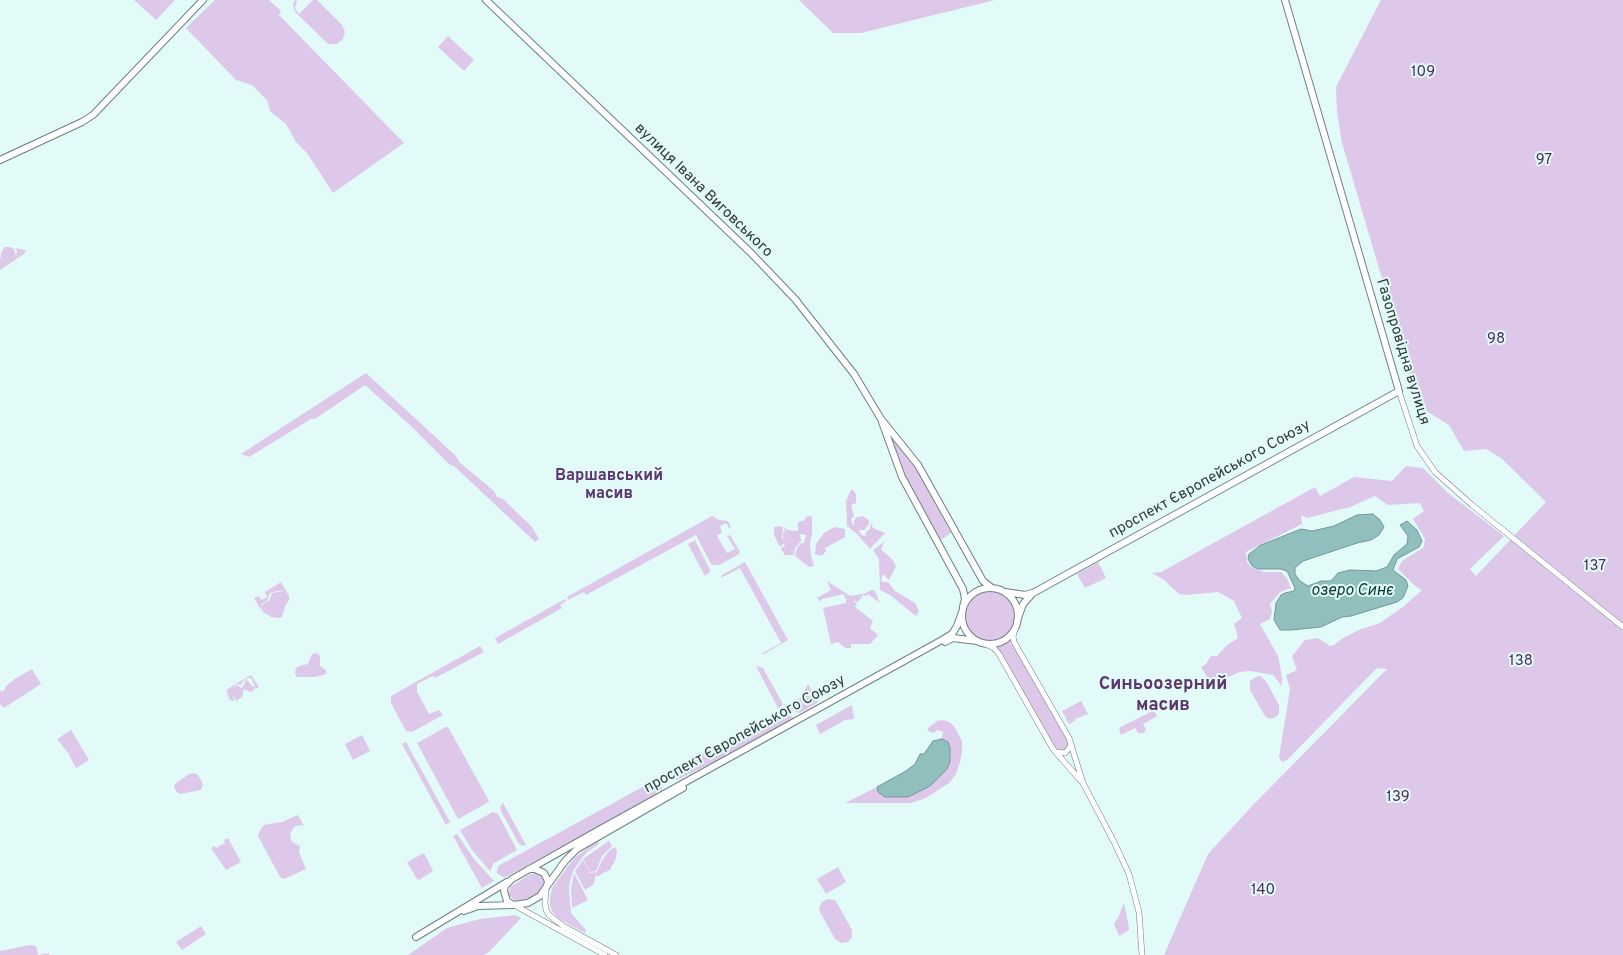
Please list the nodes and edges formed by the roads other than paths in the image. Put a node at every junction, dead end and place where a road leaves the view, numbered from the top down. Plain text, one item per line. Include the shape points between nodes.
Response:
1 (203, 0) edge
2 (486, 0) edge
3 (1285, 0) edge
4 (0, 160) edge
5 (1399, 391) junction
6 (881, 419) junction
7 (992, 588) junction
8 (1002, 591) junction
9 (1034, 593) junction
10 (963, 610) junction
11 (1016, 623) junction
12 (1623, 627) edge
13 (980, 642) junction
14 (1070, 743) junction
15 (1055, 752) junction
16 (1083, 783) junction
17 (529, 869) junction
18 (512, 879) junction
19 (547, 888) junction
20 (515, 906) junction
21 (444, 919) junction
22 (416, 937) dead end
23 (605, 955) edge
24 (616, 955) edge
25 (1142, 955) edge

1 - 4 main road via 93,115
2 - 6 main road, вулиця Івана Виговського via 795,299 854,374
3 - 5 main road, Газопровідна вулиця
5 - 9 main road, проспект Європейського Союзу
5 - 12 street, Газопровідна вулиця via 1417,446 1434,472
6 - 7 main road, вулиця Івана Виговського via 918,465 983,581
6 - 10 main road, вулиця Івана Виговського via 898,468 963,589
7 - 8 main road
7 - 10 main road via 972,594
8 - 9 main road via 1025,595
8 - 11 main road via 1013,601 1017,611
9 - 11 main road, проспект Європейського Союзу via 1023,604
10 - 13 main road via 965,629
10 - 17 main road, проспект Європейського Союзу via 957,626 947,637
11 - 13 main road via 1010,636 1000,642
11 - 14 street via 1014,642
13 - 15 street via 999,654
13 - 19 main road, проспект Європейського Союзу via 953,638 595,837 577,849
14 - 15 street via 1065,753
14 - 16 street
15 - 16 street
16 - 25 street via 1129,874 1139,912
17 - 18 main road
17 - 19 main road via 544,873
18 - 20 main road via 504,892 507,901
18 - 21 main road
19 - 20 main road via 528,903
19 - 24 street via 546,910 549,915
20 - 21 main road via 478,906
20 - 23 street
21 - 22 main road

